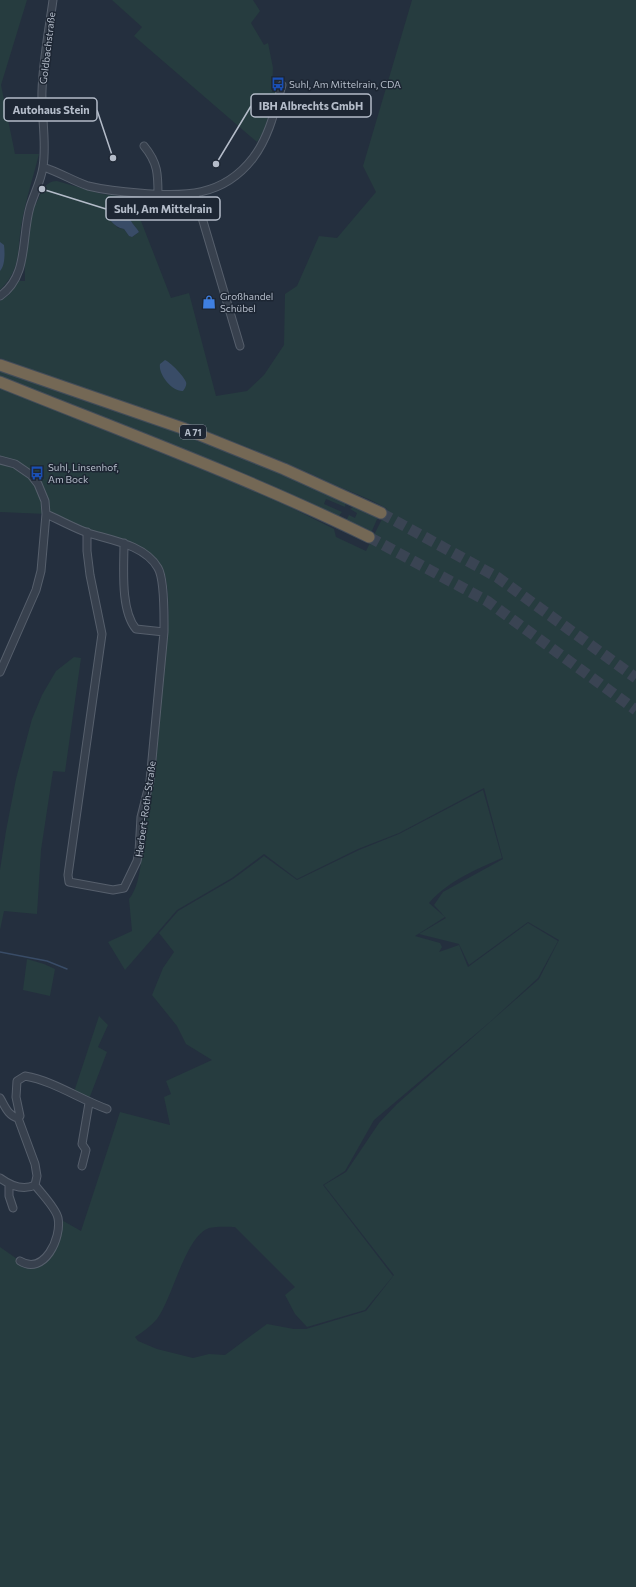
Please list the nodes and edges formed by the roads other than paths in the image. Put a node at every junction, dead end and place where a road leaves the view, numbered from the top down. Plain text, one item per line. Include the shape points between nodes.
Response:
1 (54, 0) edge
2 (282, 85) dead end
3 (144, 146) dead end
4 (43, 167) junction
5 (195, 194) junction
6 (158, 195) junction
7 (0, 296) edge
8 (240, 346) dead end
9 (0, 365) edge
10 (0, 382) edge
11 (0, 460) edge
12 (381, 513) tunnel mouth
13 (46, 514) junction
14 (87, 532) junction
15 (370, 537) tunnel mouth
16 (124, 543) junction
17 (164, 632) junction
18 (0, 672) edge
19 (0, 1098) edge
20 (88, 1103) junction
21 (107, 1109) dead end
22 (18, 1118) junction
23 (82, 1166) dead end
24 (0, 1178) edge
25 (9, 1185) junction
26 (35, 1185) junction
27 (13, 1208) dead end
28 (20, 1261) dead end

1 - 4 street, Goldbachstraße via 42,91
2 - 5 street via 268,133 253,158 230,179
3 - 6 street via 156,165
4 - 6 street via 88,186 111,191
4 - 7 street, Goldbachstraße via 24,234 20,272 10,288
5 - 6 street
5 - 8 street
9 - 12 highway, A 71 via 185,429 284,469
10 - 15 highway, A 71 via 235,476
11 - 13 street via 15,464 31,475 45,501
13 - 14 street, Herbert-Roth-Straße
13 - 18 street via 41,571 36,590
14 - 16 street, Herbert-Roth-Straße
14 - 17 street, Herbert-Roth-Straße via 90,575 102,634 69,867 70,882 119,890 124,888 138,861 141,817 150,781
16 - 17 street, Herbert-Roth-Straße via 143,553 159,569
16 - 17 street via 123,583 129,617 136,629
19 - 22 street via 12,1117
20 - 21 street
20 - 22 street via 46,1082 25,1076 20,1078 17,1085 16,1097 20,1116
20 - 23 street via 82,1144 86,1150
22 - 26 street via 35,1164 38,1176
24 - 25 street
25 - 26 street via 30,1188
25 - 27 street
26 - 28 street via 57,1215 59,1227 47,1256 38,1264 31,1265

